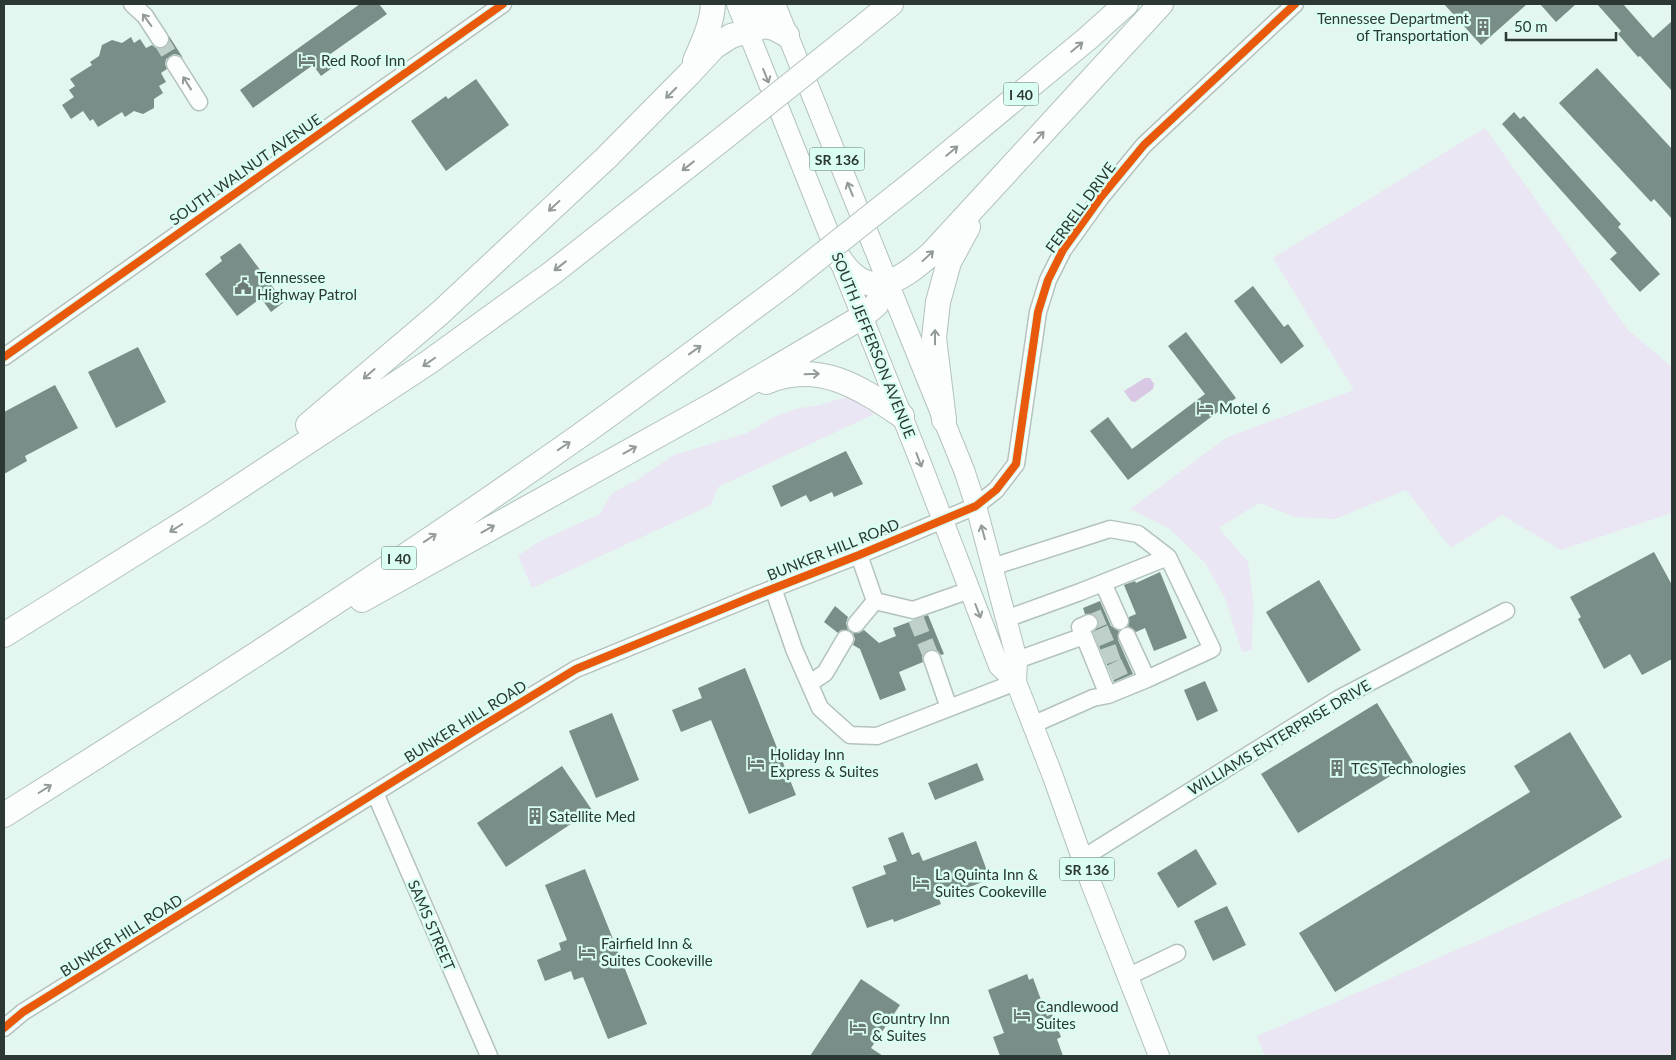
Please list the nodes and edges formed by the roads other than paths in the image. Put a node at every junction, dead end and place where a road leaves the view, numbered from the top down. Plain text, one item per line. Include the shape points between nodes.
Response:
1 (132, 4) edge
2 (503, 4) edge
3 (713, 4) edge
4 (737, 4) edge
5 (762, 4) edge
6 (774, 4) edge
7 (891, 4) edge
8 (1126, 4) edge
9 (1161, 4) edge
10 (1295, 4) edge
11 (748, 31) junction
12 (787, 35) junction
13 (160, 39) tunnel mouth
14 (175, 64) tunnel mouth
15 (689, 74) junction
16 (199, 102) dead end
17 (1008, 171) junction
18 (839, 258) junction
19 (888, 283) junction
20 (862, 317) junction
21 (4, 357) edge
22 (716, 403) junction
23 (902, 416) junction
24 (944, 420) junction
25 (976, 506) junction
26 (201, 512) junction
27 (942, 520) junction
28 (858, 555) junction
29 (1168, 557) junction
30 (992, 567) junction
31 (1103, 583) junction
32 (773, 588) junction
33 (970, 590) junction
34 (875, 601) junction
35 (1506, 611) dead end
36 (1115, 616) dead end
37 (1006, 618) junction
38 (856, 624) dead end
39 (4, 635) edge
40 (845, 639) dead end
41 (1130, 651) dead end
42 (932, 658) tunnel mouth
43 (1017, 660) junction
44 (1147, 679) junction
45 (1016, 682) junction
46 (810, 683) junction
47 (202, 690) junction
48 (1108, 695) junction
49 (950, 708) junction
50 (1032, 724) junction
51 (375, 794) junction
52 (4, 815) edge
53 (1083, 858) junction
54 (1177, 953) dead end
55 (1127, 977) junction
56 (4, 1028) edge
57 (489, 1056) edge
58 (1159, 1056) edge

13 -> 1 street via 146,16
2 - 21 street, SOUTH WALNUT AVENUE
3 - 15 highway via 706,35
4 - 11 main road, SOUTH JEFFERSON AVENUE / SR 136
5 - 11 highway
6 - 12 main road, SOUTH JEFFERSON AVENUE / SR 136
7 -> 26 highway, bridge via 552,273 437,356
47 -> 8 highway, I 40, bridge via 578,436 784,285 914,182
17 -> 9 highway
10 - 25 street, FERRELL DRIVE via 1144,146 1101,196 1062,250 1038,312 1016,464 996,490
11 - 12 highway via 765,26
11 - 15 highway via 714,47
11 -> 18 main road, SOUTH JEFFERSON AVENUE / SR 136
19 -> 12 main road, SOUTH JEFFERSON AVENUE / SR 136
16 -> 14 street
15 -> 26 highway via 606,158 440,313
19 -> 17 highway via 931,254
24 -> 17 highway via 934,338 938,302 949,262 969,225
18 - 19 highway via 853,275 868,284
18 - 20 main road, SOUTH JEFFERSON AVENUE / SR 136
19 - 20 highway via 876,305
19 - 24 main road, SOUTH JEFFERSON AVENUE / SR 136
20 - 22 highway
20 - 23 main road, SOUTH JEFFERSON AVENUE / SR 136
22 -> 23 highway via 781,375 821,374 847,382
47 -> 22 highway
23 -> 27 main road, SOUTH JEFFERSON AVENUE / SR 136
24 - 25 main road, SOUTH JEFFERSON AVENUE / SR 136
25 - 27 street, BUNKER HILL ROAD
30 -> 25 main road, SOUTH JEFFERSON AVENUE / SR 136
26 -> 39 highway
27 - 28 street, BUNKER HILL ROAD
27 - 33 main road, SOUTH JEFFERSON AVENUE / SR 136
28 - 32 street, BUNKER HILL ROAD
28 - 34 street
29 - 30 street via 1138,534 1110,529
29 - 31 street
29 - 44 street via 1212,649
30 - 37 main road, SOUTH JEFFERSON AVENUE / SR 136
31 - 36 street
31 - 37 street
32 - 46 street
32 - 51 street, BUNKER HILL ROAD via 576,669
33 - 34 street via 914,614
33 -> 45 main road, SOUTH JEFFERSON AVENUE / SR 136 via 999,666
34 - 38 street
35 - 53 street, WILLIAMS ENTERPRISE DRIVE via 1338,698
37 - 43 main road, SOUTH JEFFERSON AVENUE / SR 136
40 - 46 street via 825,673
41 - 44 street
42 - 49 street
43 - 45 main road, SOUTH JEFFERSON AVENUE / SR 136
43 - 48 street via 1089,635 1105,675
44 - 48 street
45 - 49 street
45 - 50 main road, SOUTH JEFFERSON AVENUE / SR 136
46 - 49 street via 820,708 850,735 877,736
52 -> 47 highway, I 40
48 - 50 street via 1093,698
50 - 53 main road, SOUTH JEFFERSON AVENUE / SR 136
51 - 56 street, BUNKER HILL ROAD via 23,1012
51 - 57 street, SAMS STREET
53 - 55 main road, SOUTH JEFFERSON AVENUE / SR 136
54 - 55 street
55 - 58 main road, SOUTH JEFFERSON AVENUE / SR 136

